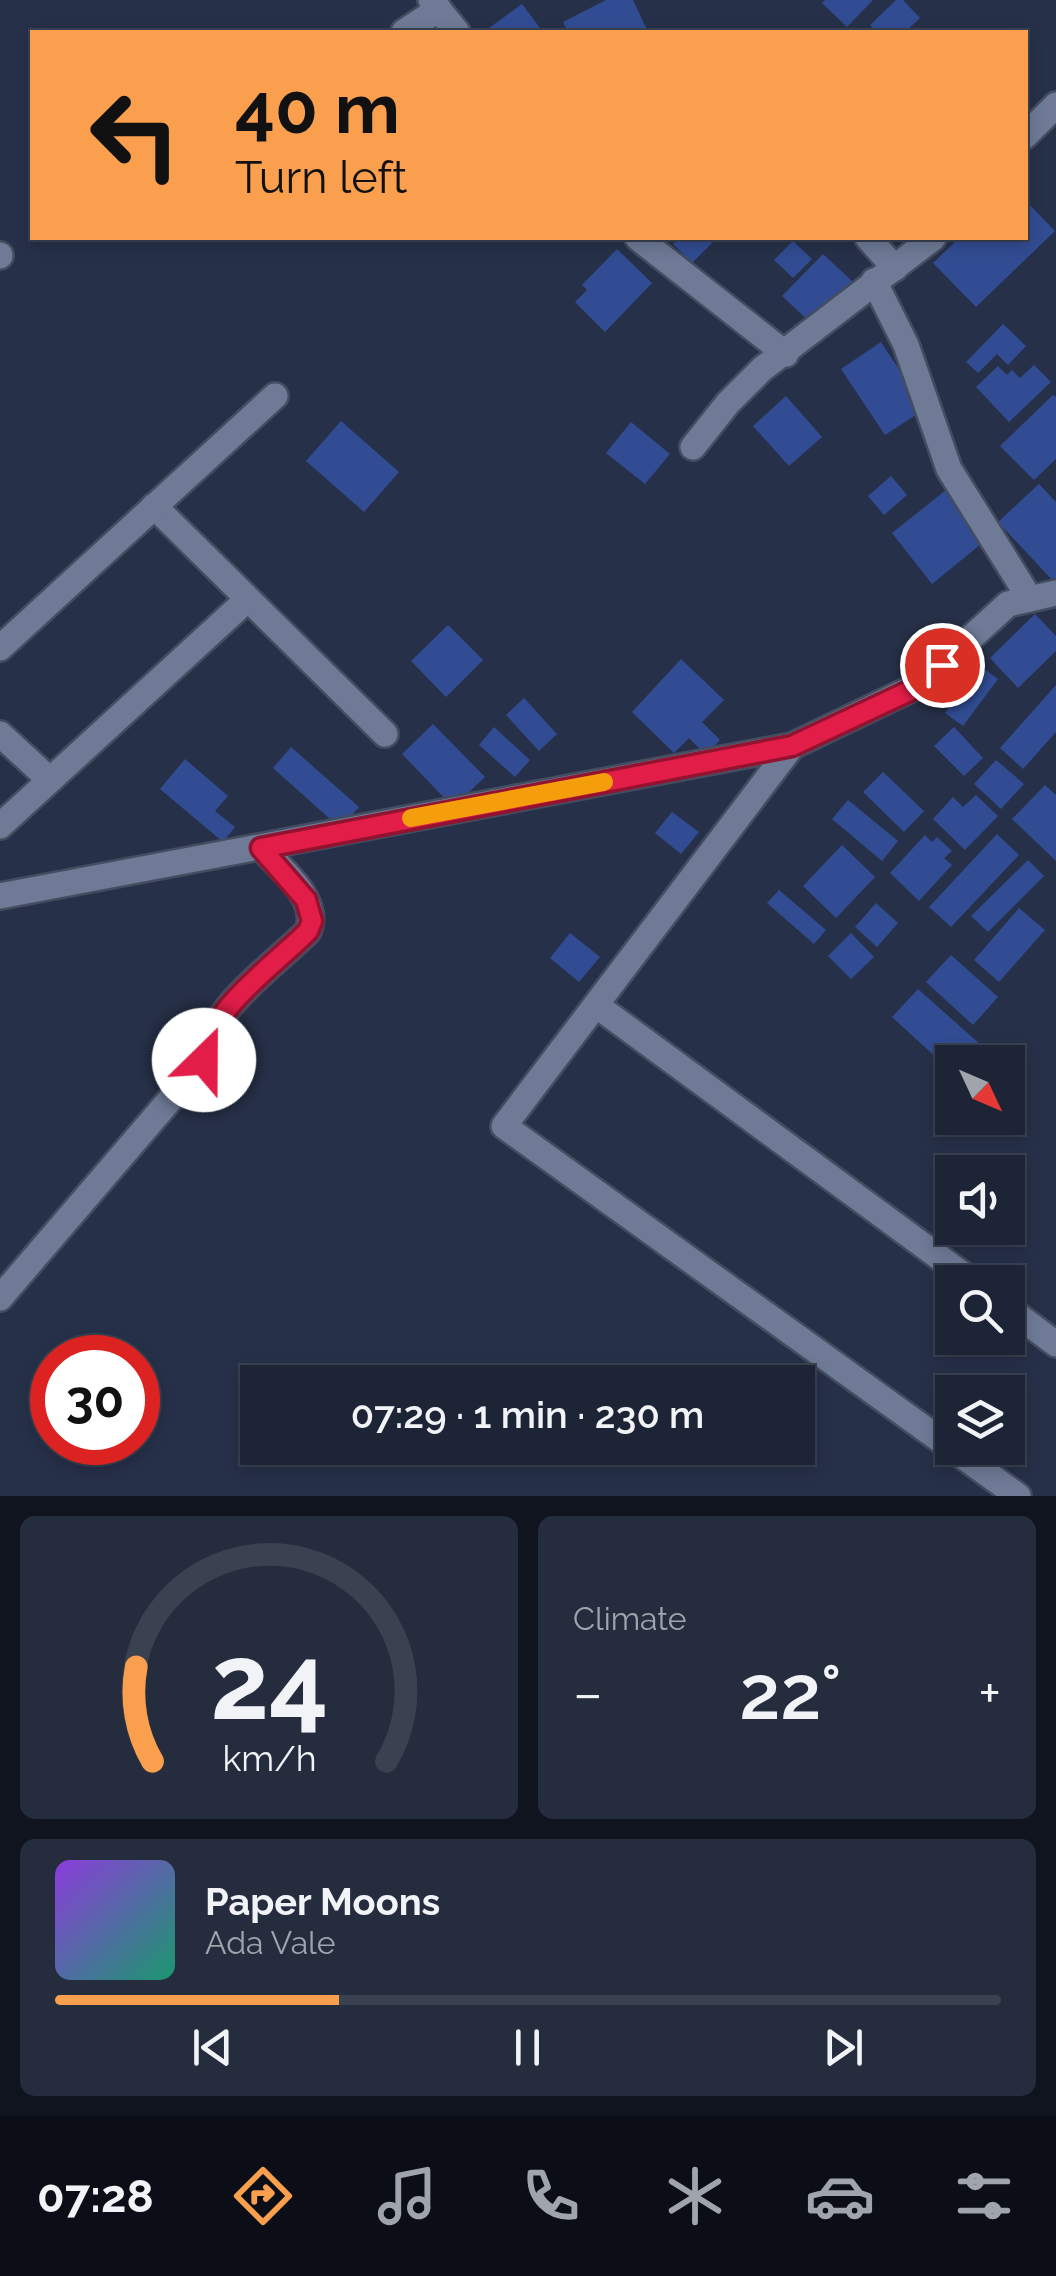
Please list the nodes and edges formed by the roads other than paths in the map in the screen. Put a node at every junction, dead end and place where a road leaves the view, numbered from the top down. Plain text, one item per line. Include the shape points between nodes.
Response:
1 (435, 5) edge
2 (406, 30) edge
3 (455, 30) edge
4 (1056, 105) edge
5 (1028, 133) edge
6 (641, 240) edge
7 (869, 240) edge
8 (930, 240) edge
9 (885, 274) junction
10 (786, 354) junction
11 (275, 396) dead end
12 (693, 447) dead end
13 (154, 506) junction
14 (1056, 593) edge
15 (248, 599) junction
16 (1030, 599) junction
17 (0, 648) edge
18 (0, 734) edge
19 (385, 734) dead end
20 (792, 746) junction
21 (50, 780) junction
22 (0, 826) edge
23 (261, 848) junction
24 (0, 896) edge
25 (596, 1005) junction
26 (950, 1265) edge
27 (0, 1298) edge
28 (1025, 1321) edge
29 (1056, 1344) edge
30 (1018, 1496) edge

1 - 2 street
1 - 3 street
4 - 5 street
6 - 10 street
7 - 9 street
8 - 9 street
9 - 10 street
9 - 16 street via 949,470
10 - 12 street via 728,403
11 - 13 street
13 - 15 street
13 - 17 street
14 - 16 street
15 - 19 street
15 - 21 street
16 - 20 street via 1008,604 920,686
18 - 21 street
20 - 23 street
20 - 25 street
21 - 22 street
23 - 24 street
23 - 27 street via 306,900 308,931 226,1011 198,1068
25 - 26 street
25 - 30 street via 504,1126
28 - 29 street

